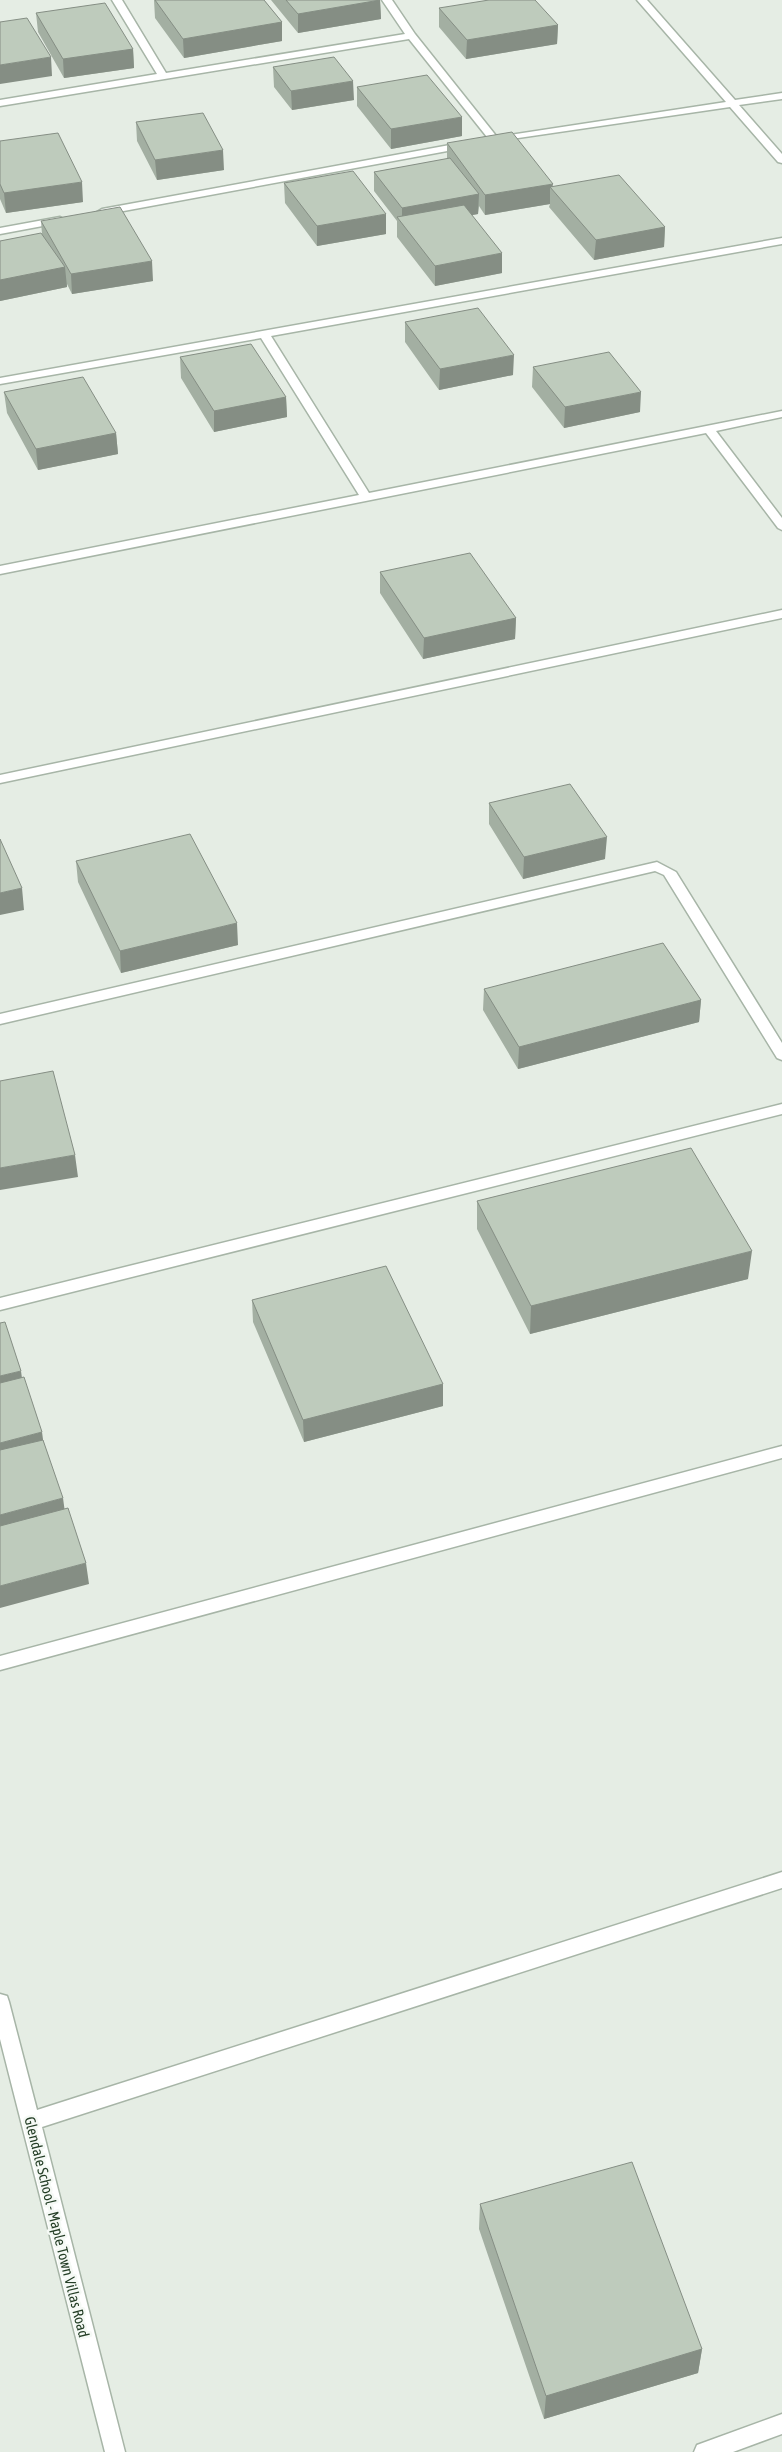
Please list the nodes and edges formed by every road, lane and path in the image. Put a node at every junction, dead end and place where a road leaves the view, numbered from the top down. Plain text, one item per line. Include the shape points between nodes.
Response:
1 (116, 0) edge
2 (387, 0) edge
3 (642, 0) edge
4 (412, 36) junction
5 (163, 76) junction
6 (782, 96) edge
7 (0, 102) edge
8 (733, 103) junction
9 (484, 142) junction
10 (782, 160) edge
11 (87, 215) edge
12 (68, 219) edge
13 (0, 231) edge
14 (782, 242) edge
15 (264, 334) junction
16 (0, 381) edge
17 (782, 414) edge
18 (708, 428) junction
19 (365, 496) junction
20 (782, 526) edge
21 (0, 570) edge
22 (782, 614) edge
23 (0, 779) edge
24 (0, 1018) edge
25 (782, 1055) edge
26 (782, 1109) edge
27 (0, 1304) edge
28 (782, 1452) edge
29 (0, 1663) edge
30 (782, 1880) edge
31 (0, 2002) edge
32 (29, 2122) junction
33 (782, 2424) edge
34 (115, 2452) edge
35 (704, 2452) edge

1 - 5 street
2 - 4 street
3 - 8 street
4 - 5 street
4 - 9 street
5 - 7 street
6 - 8 street
8 - 9 street
8 - 10 street
9 - 11 street
12 - 13 street
14 - 15 street
15 - 16 street
15 - 19 street
17 - 18 street
18 - 19 street
18 - 20 street
19 - 21 street
22 - 23 street
24 - 25 street via 657,866 669,872
26 - 27 street
28 - 29 street
30 - 32 street
31 - 32 street, Glendale School - Maple Town Villas Road
32 - 34 street, Glendale School - Maple Town Villas Road
33 - 35 street

